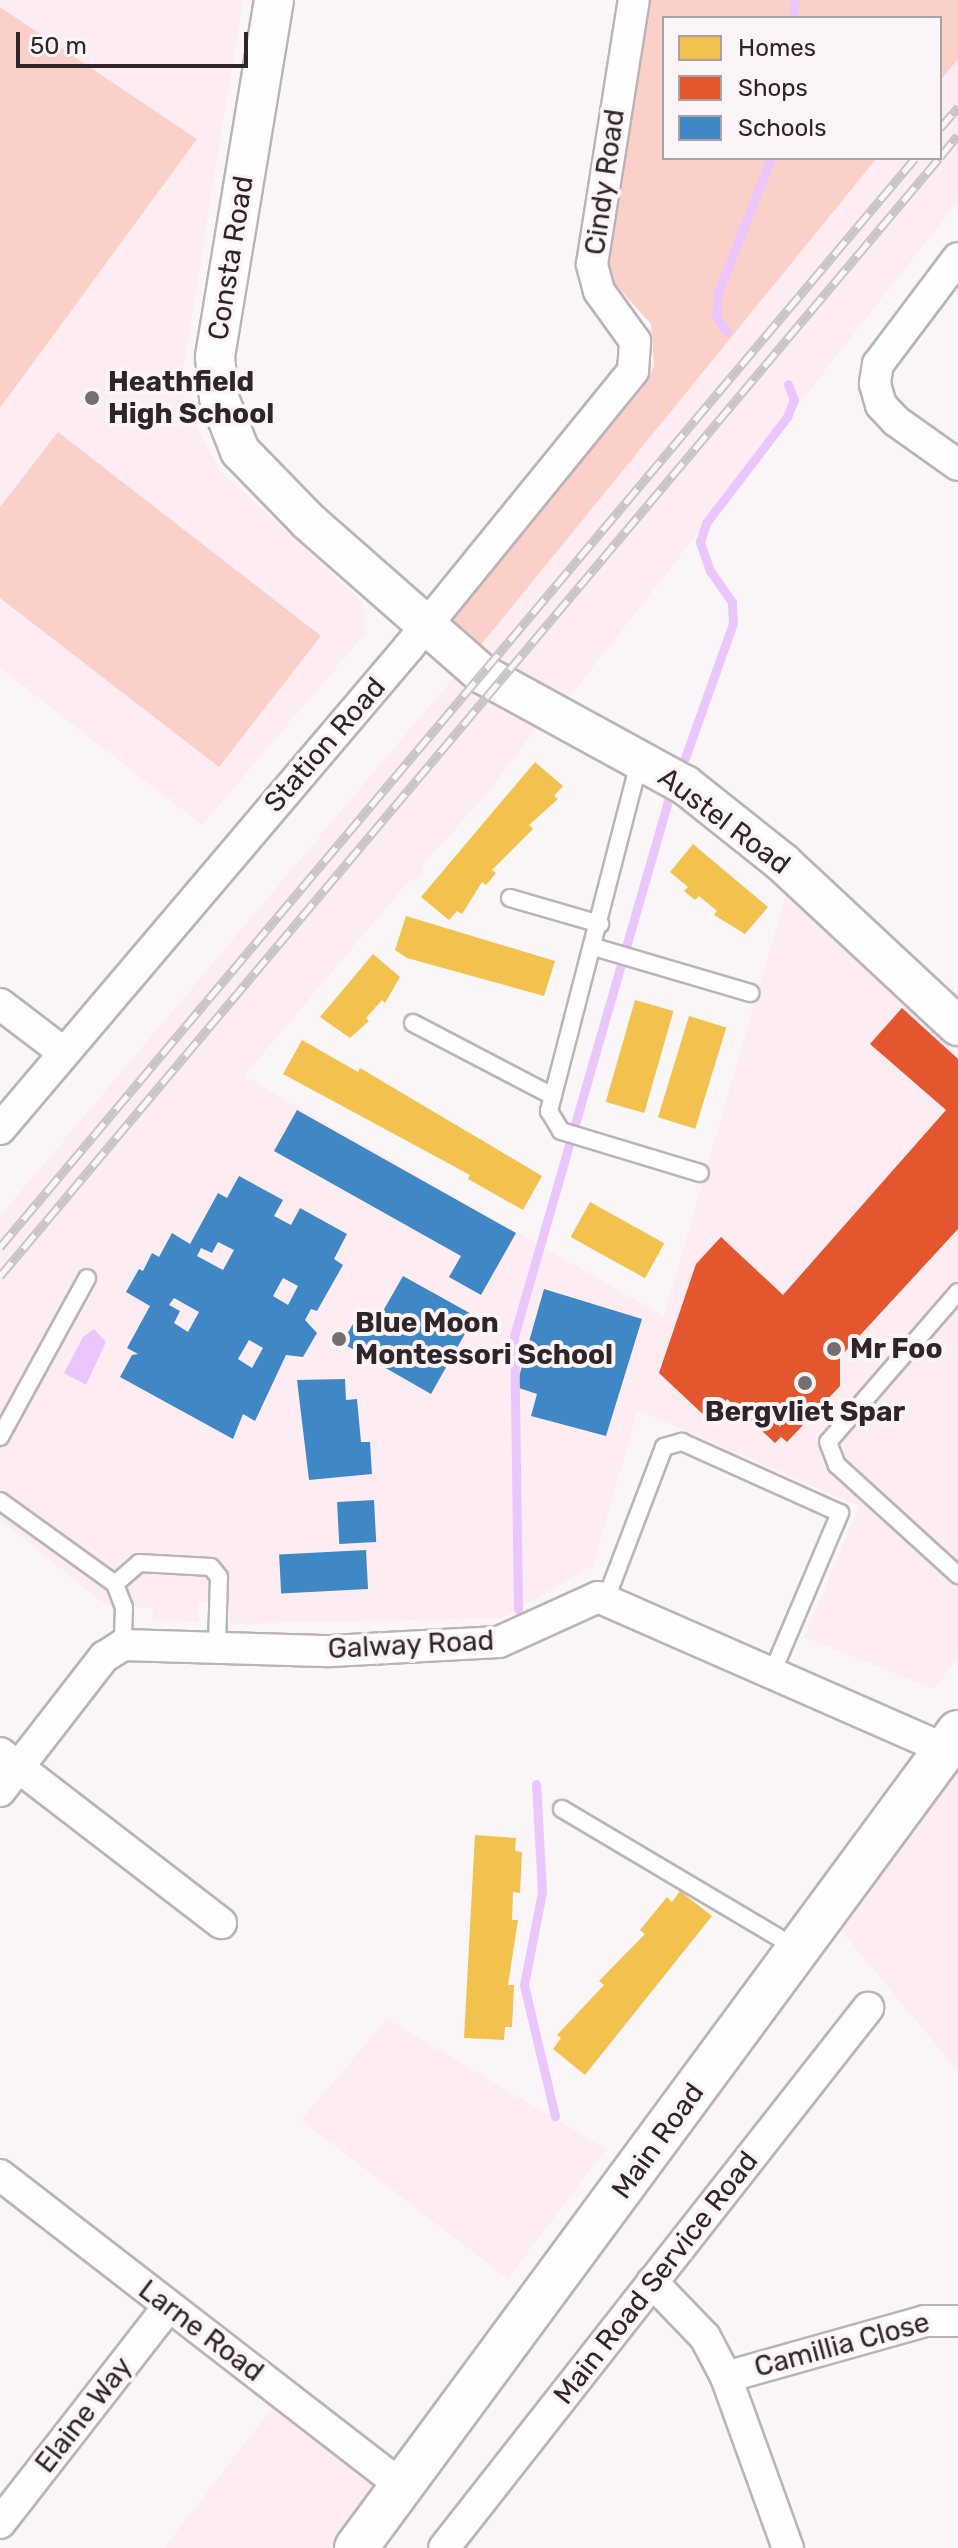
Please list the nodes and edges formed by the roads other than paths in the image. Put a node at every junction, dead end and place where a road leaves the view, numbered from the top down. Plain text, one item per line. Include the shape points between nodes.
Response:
1 (274, 0) edge
2 (634, 0) edge
3 (958, 258) edge
4 (636, 352) joint
5 (958, 465) edge
6 (424, 627) junction
7 (663, 772) junction
8 (510, 898) dead end
9 (600, 924) junction
10 (594, 947) junction
11 (750, 993) dead end
12 (0, 1004) edge
13 (413, 1023) dead end
14 (958, 1026) edge
15 (63, 1052) junction
16 (551, 1095) junction
17 (0, 1129) edge
18 (700, 1173) dead end
19 (87, 1278) dead end
20 (958, 1292) edge
21 (0, 1437) edge
22 (0, 1501) edge
23 (958, 1575) edge
24 (115, 1584) junction
25 (606, 1599) junction
26 (123, 1645) junction
27 (217, 1646) junction
28 (773, 1671) junction
29 (952, 1740) edge
30 (9, 1760) edge
31 (0, 1791) edge
32 (562, 1809) dead end
33 (221, 1923) dead end
34 (799, 1950) junction
35 (868, 2008) dead end
36 (0, 2175) edge
37 (652, 2282) junction
38 (168, 2307) junction
39 (958, 2321) edge
40 (726, 2377) junction
41 (402, 2486) junction
42 (0, 2523) edge
43 (356, 2548) edge
44 (444, 2548) edge
45 (788, 2548) edge

1 - 6 street, Consta Road via 215,357 219,398 240,451 262,478
2 - 4 street, Cindy Road via 592,264 599,291 631,331
3 - 5 street via 878,364 875,384 881,405 896,421
4 - 6 street, Station Road via 627,381
6 - 7 street, Austel Road via 482,674
6 - 15 street, Station Road
7 - 9 lane
7 - 14 street, Austel Road via 783,863
8 - 9 lane
9 - 10 lane
10 - 11 lane
10 - 16 lane
12 - 15 street
13 - 16 lane
15 - 17 street, Station Road
16 - 18 lane via 550,1118 561,1131
19 - 21 lane
20 - 23 lane via 828,1442 837,1465
22 - 24 lane
24 - 26 lane via 124,1607
24 - 27 lane via 139,1563 211,1567 219,1577
25 - 27 street, Galway Road via 588,1598 499,1642 331,1651
25 - 28 street
25 - 28 lane via 664,1447 682,1442 840,1513
26 - 27 street, Galway Road
26 - 30 street via 104,1657
28 - 29 street
29 - 34 main road, Main Road
30 - 31 street
30 - 33 street
32 - 34 lane
34 - 41 main road, Main Road
35 - 37 street, Main Road Service Road
36 - 38 street, Larne Road
37 - 40 street, Camillia Close via 705,2337
37 - 44 street, Main Road Service Road
38 - 41 street, Larne Road
38 - 42 street, Elaine Way
39 - 40 street, Camillia Close via 925,2321
40 - 45 street, Camillia Close
41 - 43 main road, Main Road

